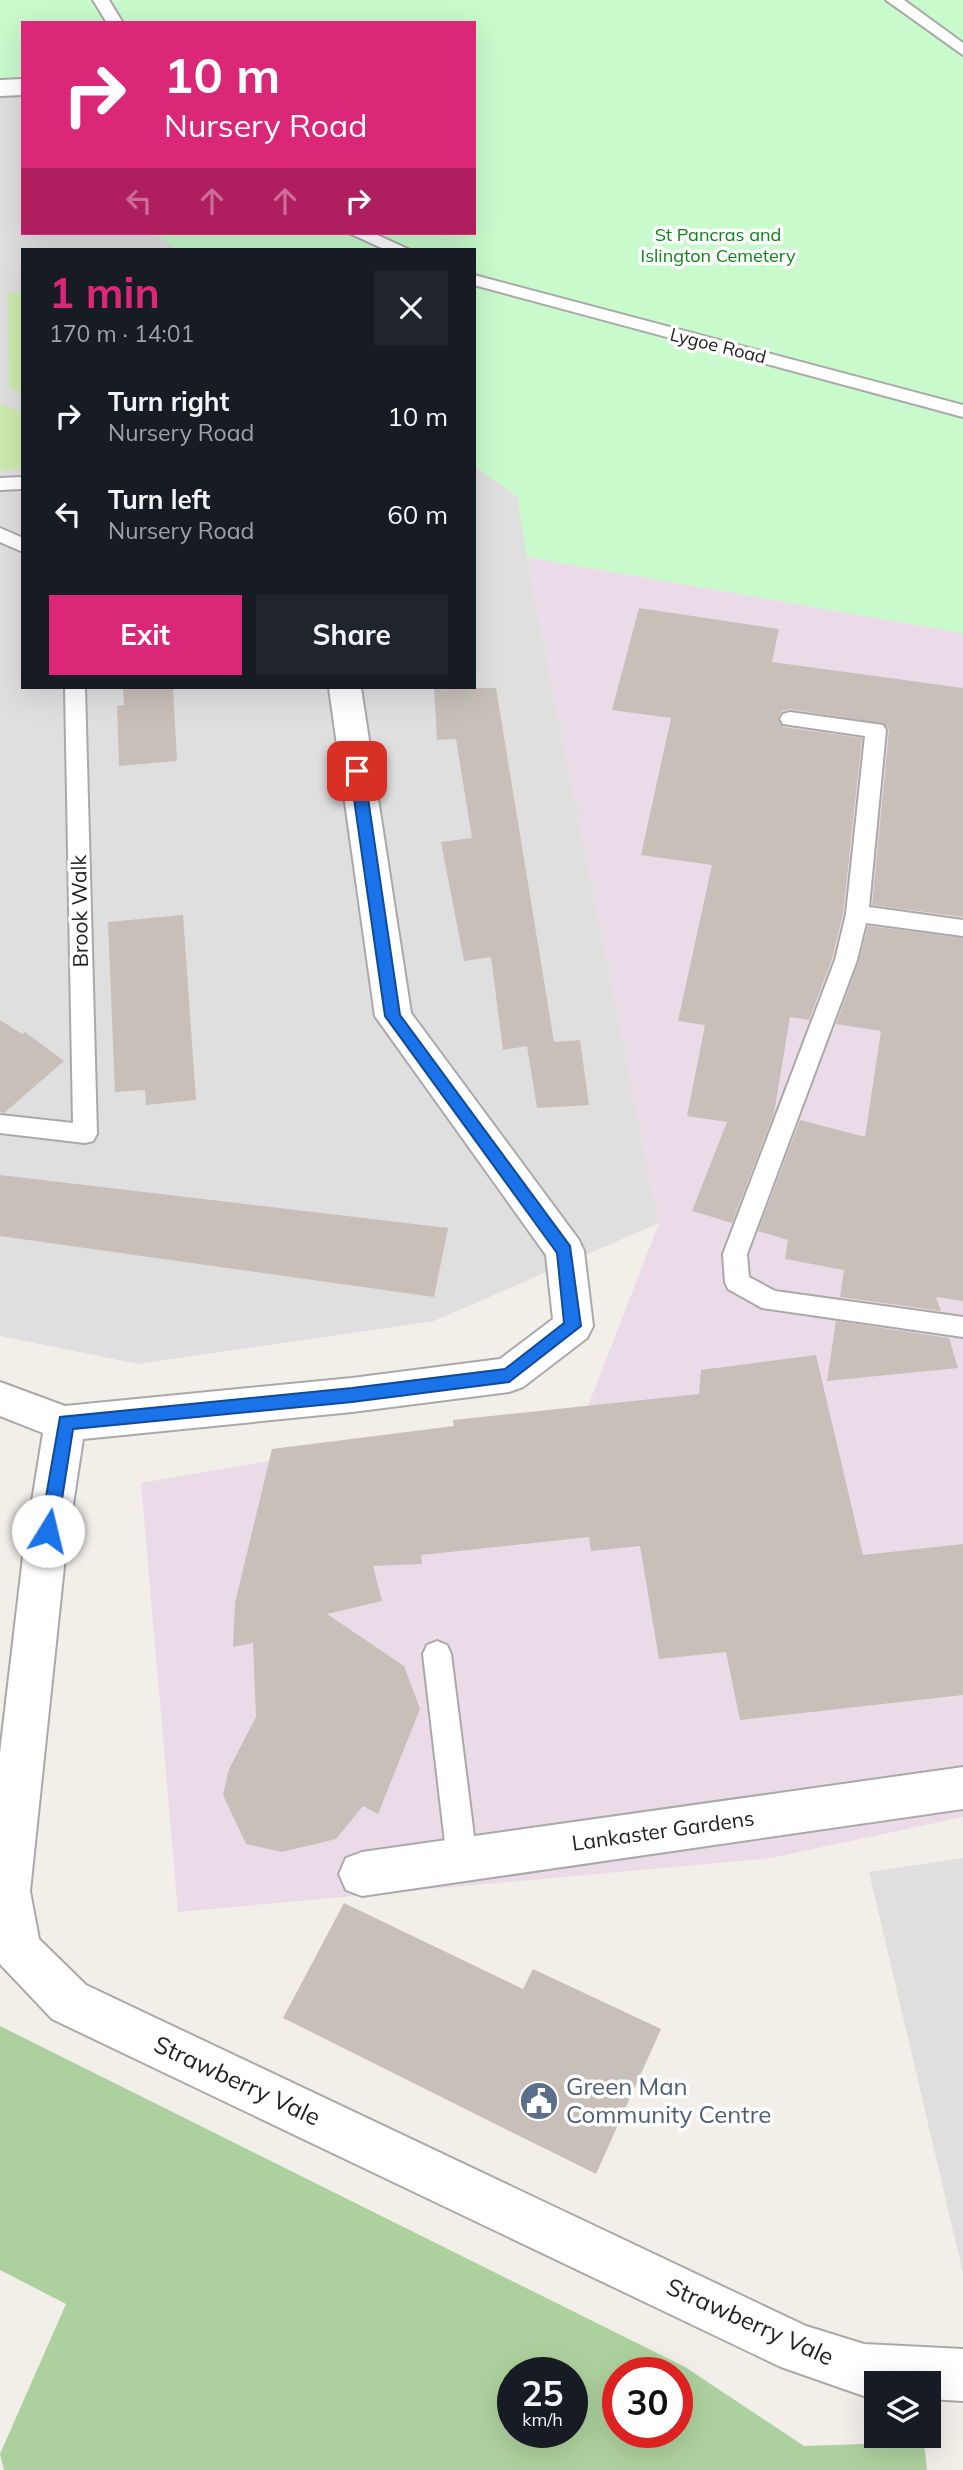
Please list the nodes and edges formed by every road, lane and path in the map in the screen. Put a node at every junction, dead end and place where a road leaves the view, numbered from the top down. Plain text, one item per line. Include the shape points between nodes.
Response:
1 (101, 0) edge
2 (894, 0) edge
3 (114, 21) edge
4 (963, 50) edge
5 (0, 88) edge
6 (21, 88) edge
7 (363, 235) edge
8 (396, 248) edge
9 (476, 281) edge
10 (963, 411) edge
11 (21, 483) edge
12 (0, 484) edge
13 (0, 534) edge
14 (21, 545) edge
15 (75, 689) edge
16 (345, 689) edge
17 (790, 719) dead end
18 (857, 914) junction
19 (963, 928) edge
20 (0, 1124) edge
21 (963, 1327) edge
22 (0, 1399) edge
23 (65, 1423) junction
24 (437, 1654) dead end
25 (963, 1788) edge
26 (462, 1860) junction
27 (362, 1874) dead end
28 (963, 2375) edge

1 - 3 lane
2 - 4 lane
5 - 6 street
7 - 8 lane
9 - 10 lane, Lygoe Road
11 - 12 lane
13 - 14 lane
15 - 20 lane, Brook Walk via 85,1134
16 - 23 street via 393,1016 565,1251 573,1326 509,1375
17 - 18 lane via 876,730
18 - 19 lane
18 - 21 lane via 846,960 736,1254 737,1282 771,1301
22 - 23 street
23 - 28 street, Strawberry Vale via 44,1558 7,1891 18,1951 69,2002 799,2349 864,2370
24 - 26 lane
25 - 26 street, Lankaster Gardens
26 - 27 street, Lankaster Gardens

